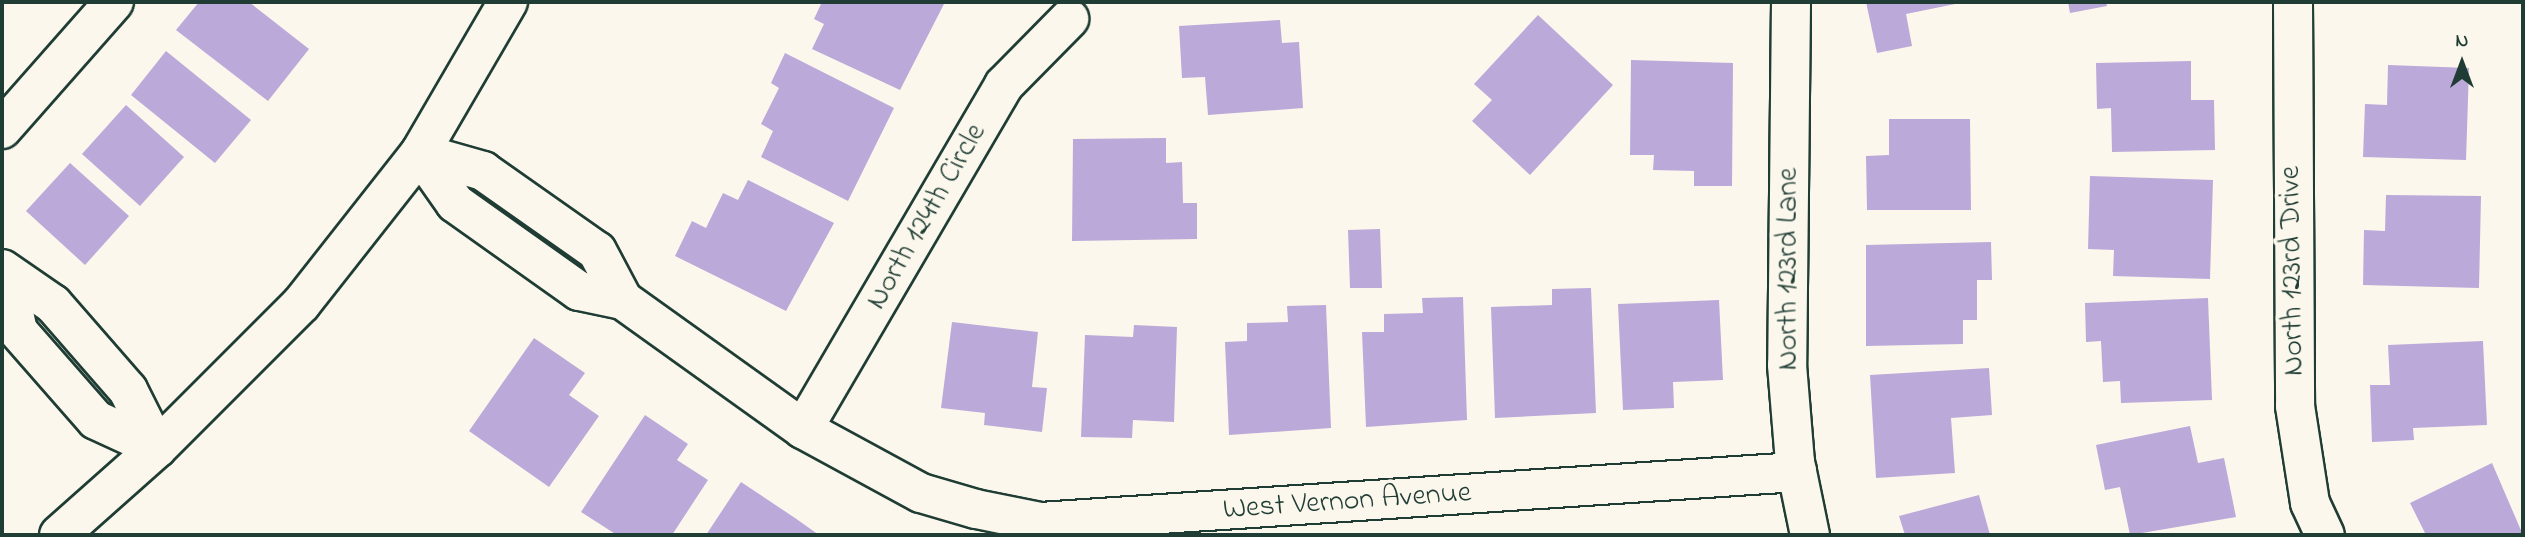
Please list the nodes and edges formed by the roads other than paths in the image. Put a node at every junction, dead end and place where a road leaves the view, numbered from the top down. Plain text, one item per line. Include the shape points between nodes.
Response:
1 (114, 2) edge
2 (508, 2) edge
3 (1791, 2) edge
4 (2293, 2) edge
5 (1069, 19) dead end
6 (2, 128) edge
7 (419, 153) junction
8 (3, 270) edge
9 (803, 429) junction
10 (157, 448) junction
11 (1797, 472) junction
12 (58, 535) edge
13 (1810, 535) edge
14 (2325, 535) edge

1 - 6 street
2 - 7 street
3 - 11 street, North 123rd Lane via 1787,365
4 - 14 street, North 123rd Drive via 2295,406 2310,503
5 - 9 street, North 124th Circle via 1004,85
7 - 9 street, West Vernon Avenue via 484,171 587,243 597,251 623,300
7 - 10 street via 301,304
8 - 10 street via 53,304 128,390
9 - 11 street, West Vernon Avenue via 921,494 1040,522
10 - 12 street
11 - 13 street, North 123rd Lane

